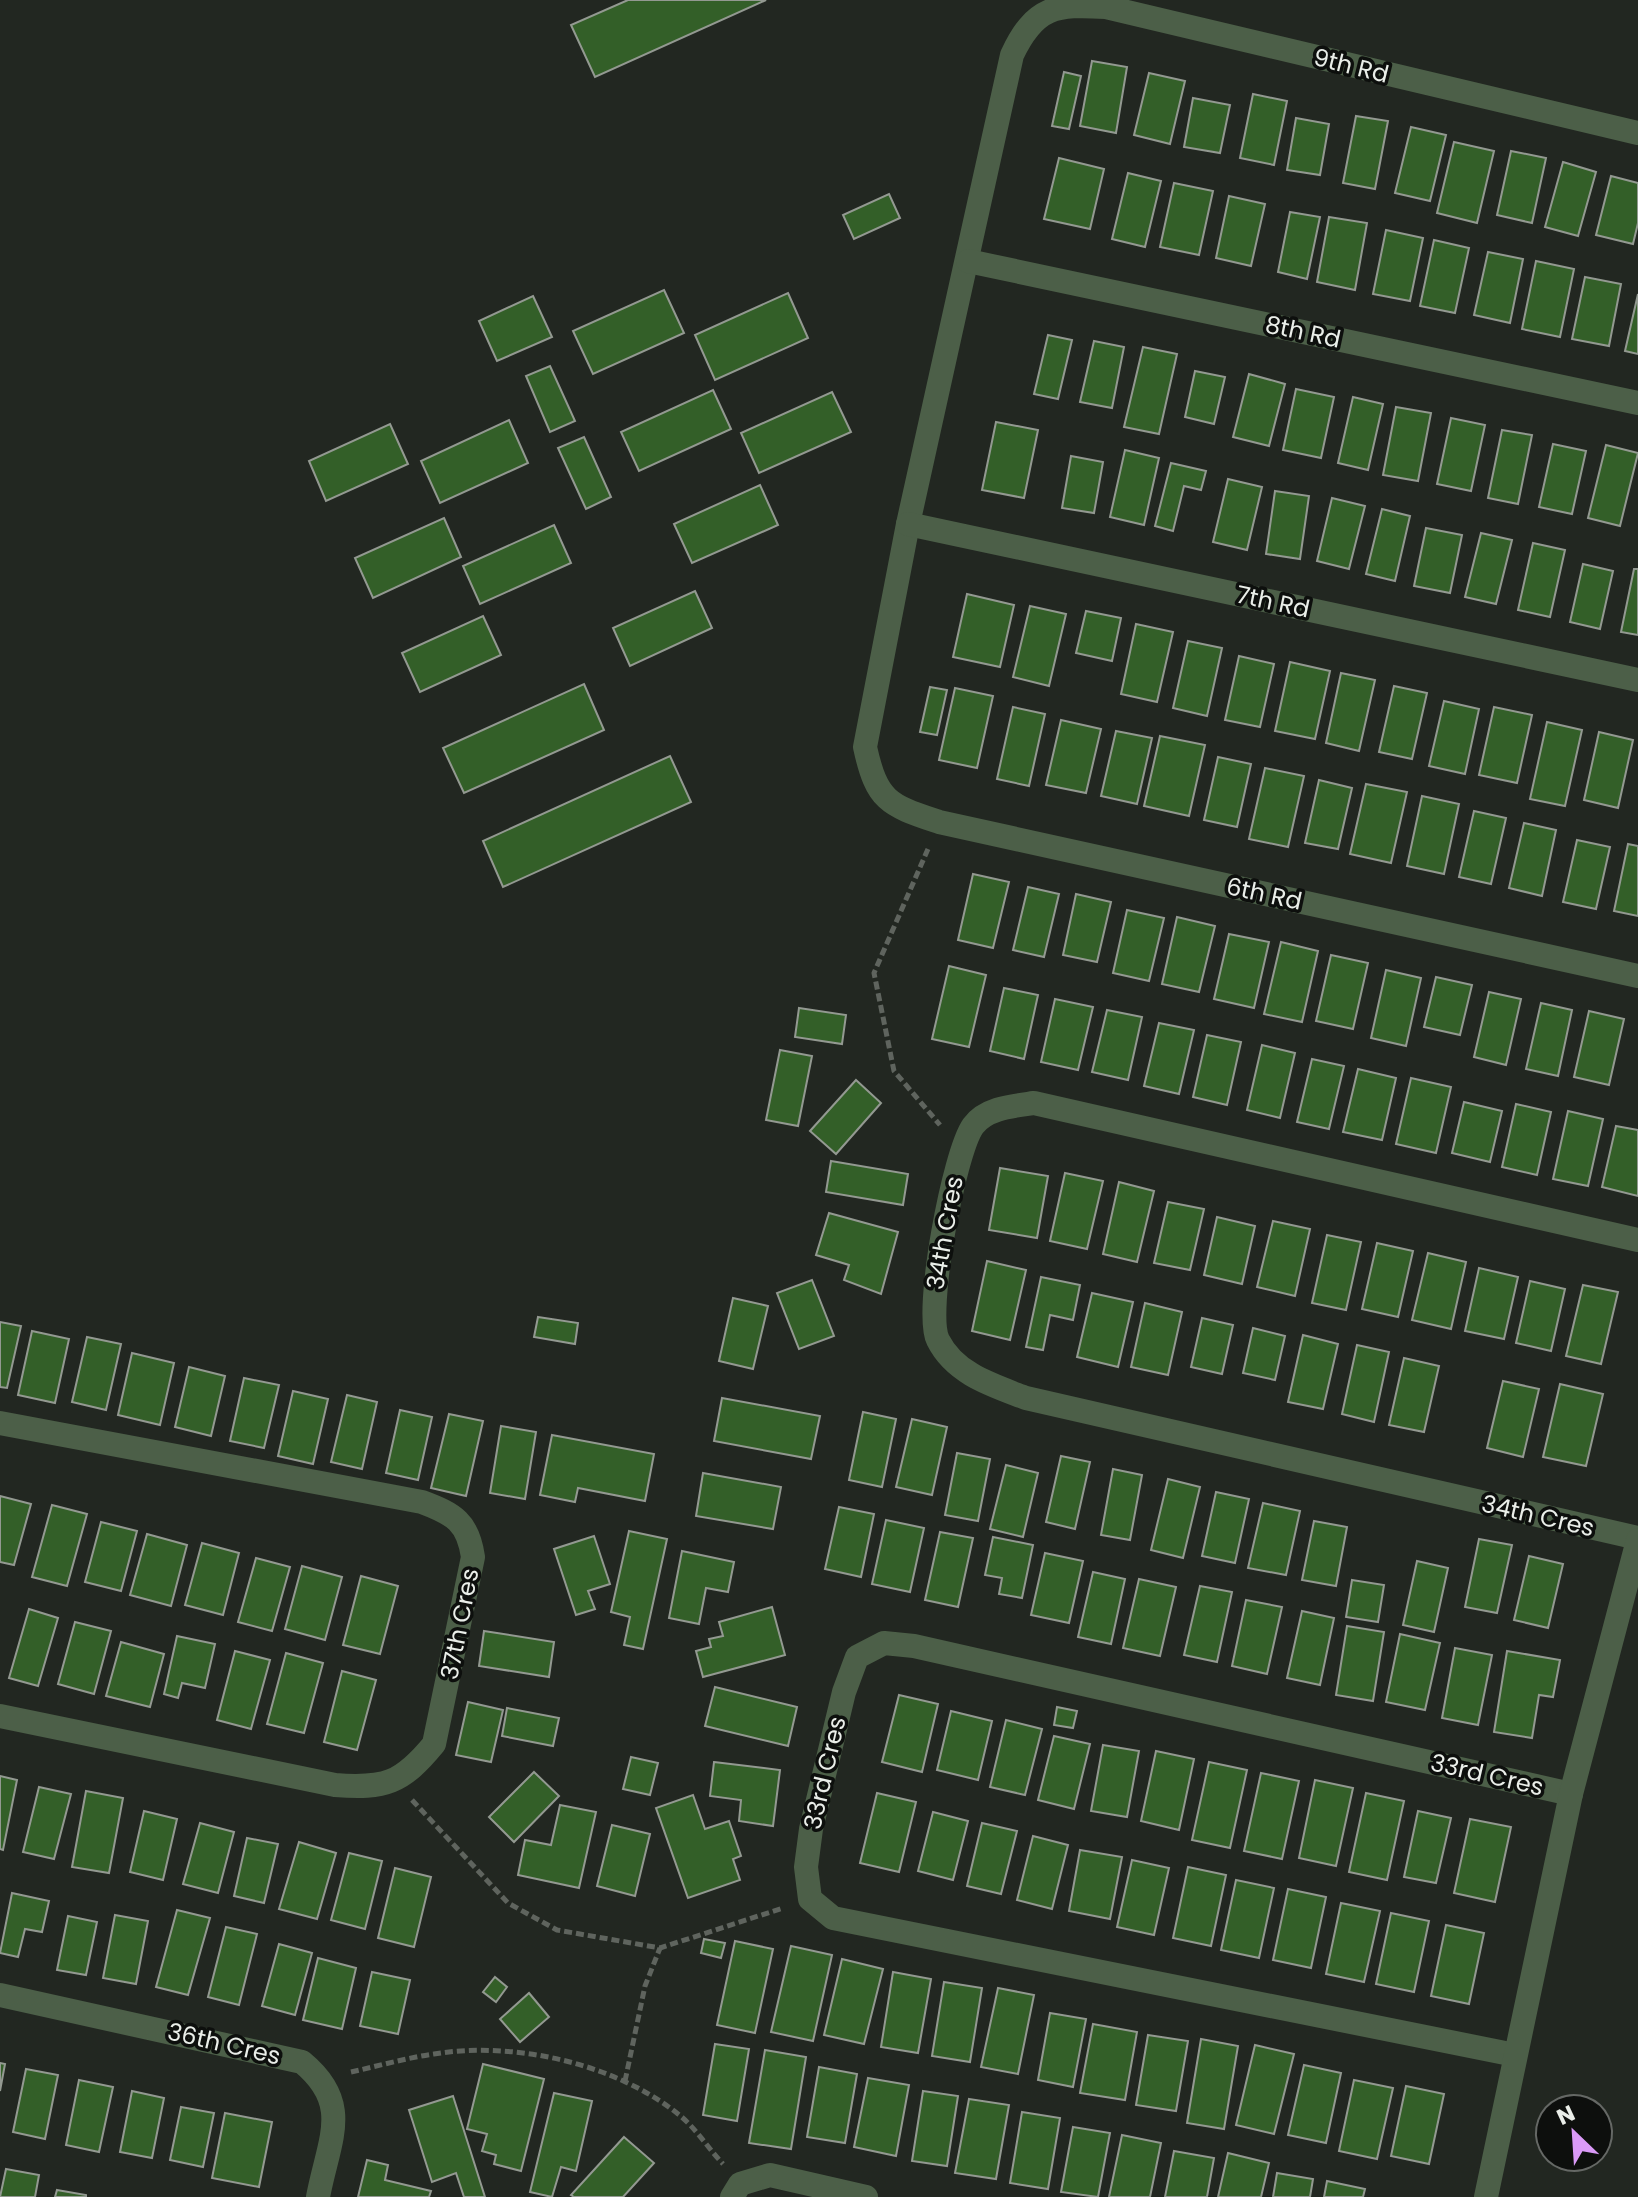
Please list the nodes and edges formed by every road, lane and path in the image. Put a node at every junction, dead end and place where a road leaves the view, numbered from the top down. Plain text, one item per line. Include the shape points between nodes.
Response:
1 (1638, 133) edge
2 (968, 261) junction
3 (1638, 403) edge
4 (908, 524) junction
5 (1638, 680) edge
6 (939, 822) junction
7 (1638, 976) edge
8 (960, 1149) junction
9 (1638, 1240) edge
10 (0, 1423) edge
11 (1638, 1539) edge
12 (0, 1716) edge
13 (395, 1782) junction
14 (1571, 1794) junction
15 (810, 1899) junction
16 (660, 1948) junction
17 (0, 1995) edge
18 (1515, 2055) junction
19 (322, 2079) junction
20 (625, 2081) junction
21 (736, 2190) edge
22 (318, 2197) edge
23 (866, 2197) edge
24 (1486, 2197) edge

1 - 2 street, 9th Rd via 1106,7 1063,4 1024,30 1012,55
2 - 3 street, 8th Rd
2 - 4 street
4 - 5 street, 7th Rd
4 - 6 street, 6th Rd via 865,747 872,777 892,807
6 - 7 street, 6th Rd
6 - 8 path via 874,973 894,1071
8 - 9 street, 34th Cres via 975,1123 1001,1107 1034,1103
8 - 11 street, 34th Cres via 931,1307 936,1337 953,1363 985,1383 1026,1398
10 - 13 street, 37th Cres via 422,1502 449,1512 470,1534 470,1584 434,1744
11 - 14 street
12 - 13 street via 335,1785
13 - 16 path via 508,1903 557,1930
14 - 15 street, 33rd Cres via 884,1643 857,1657 844,1692 811,1829 806,1867
14 - 18 street
15 - 16 path
15 - 18 street via 833,1918
16 - 20 path via 645,1986
17 - 19 street, 36th Cres via 264,2052 302,2062
18 - 24 street
19 - 20 path via 436,2054 502,2050
19 - 22 street via 335,2106
20 - 21 path via 679,2114
21 - 23 street via 770,2175

